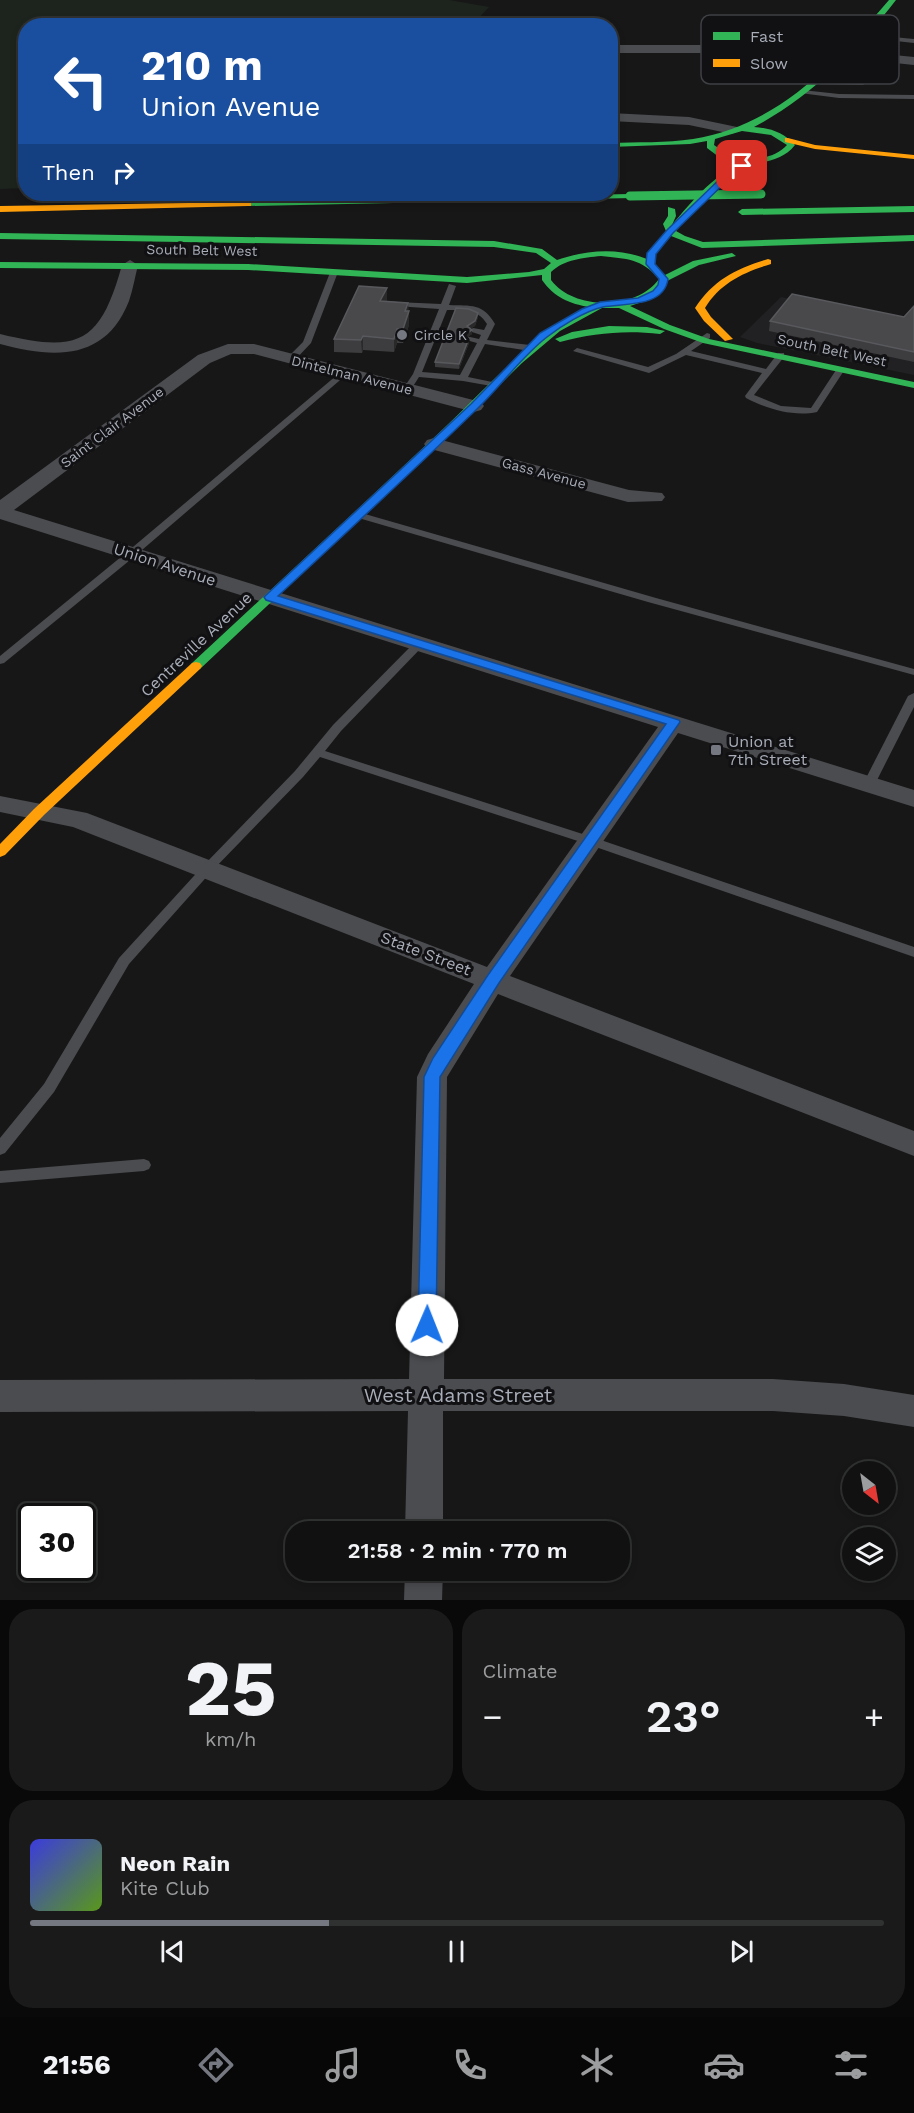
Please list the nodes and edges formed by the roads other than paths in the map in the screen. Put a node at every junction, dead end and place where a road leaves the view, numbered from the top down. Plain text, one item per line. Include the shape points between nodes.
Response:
1 (893, 0) edge
2 (880, 15) edge
3 (899, 40) edge
4 (914, 41) edge
5 (618, 49) edge
6 (701, 49) edge
7 (899, 60) edge
8 (914, 61) edge
9 (811, 84) edge
10 (802, 92) junction
11 (914, 97) edge
12 (785, 108) junction
13 (618, 117) edge
14 (723, 131) junction
15 (784, 137) junction
16 (618, 145) edge
17 (722, 155) junction
18 (914, 157) edge
19 (758, 160) junction
20 (767, 194) dead end
21 (618, 196) edge
22 (68, 201) edge
23 (388, 201) edge
24 (0, 203) edge
25 (0, 209) edge
26 (914, 209) edge
27 (736, 212) dead end
28 (706, 213) dead end
29 (662, 216) junction
30 (156, 224) dead end
31 (0, 227) edge
32 (670, 232) junction
33 (0, 236) edge
34 (914, 238) edge
35 (892, 240) junction
36 (631, 243) dead end
37 (818, 249) junction
38 (601, 253) junction
39 (651, 264) junction
40 (0, 265) edge
41 (130, 266) junction
42 (551, 267) junction
43 (334, 272) junction
44 (404, 278) junction
45 (664, 279) junction
46 (452, 286) junction
47 (556, 292) junction
48 (662, 303) junction
49 (396, 304) edge
50 (603, 304) junction
51 (619, 304) junction
52 (444, 306) junction
53 (684, 334) junction
54 (544, 335) junction
55 (485, 337) junction
56 (707, 337) junction
57 (0, 339) edge
58 (728, 339) junction
59 (470, 340) junction
60 (744, 347) junction
61 (228, 349) joint
62 (527, 351) junction
63 (577, 351) dead end
64 (684, 352) junction
65 (781, 355) junction
66 (291, 359) junction
67 (473, 360) junction
68 (841, 369) junction
69 (768, 372) junction
70 (343, 373) junction
71 (463, 378) junction
72 (412, 381) junction
73 (494, 385) junction
74 (914, 385) edge
75 (474, 406) junction
76 (434, 444) junction
77 (655, 497) dead end
78 (0, 511) edge
79 (358, 514) junction
80 (131, 554) junction
81 (270, 597) junction
82 (419, 644) junction
83 (0, 661) edge
84 (914, 672) edge
85 (914, 696) edge
86 (674, 722) junction
87 (317, 752) junction
88 (868, 784) junction
89 (914, 799) edge
90 (0, 804) edge
91 (39, 813) junction
92 (591, 841) junction
93 (0, 852) edge
94 (207, 869) junction
95 (914, 952) edge
96 (493, 979) junction
97 (914, 1144) edge
98 (0, 1149) edge
99 (144, 1165) dead end
100 (0, 1177) edge
101 (426, 1395) junction
102 (0, 1396) edge
103 (914, 1411) edge
104 (424, 1521) edge
105 (424, 1581) edge
106 (423, 1600) edge

1 - 2 main road
3 - 4 lane
5 - 6 street
7 - 8 street
9 - 10 main road
10 - 11 lane
10 - 12 main road
12 - 14 main road
12 - 15 main road
13 - 14 street via 678,120
14 - 15 main road via 758,129
14 - 16 main road via 690,142
14 - 17 main road via 710,146
15 - 18 main road via 826,148
15 - 19 main road via 791,145 783,155
17 - 19 main road
17 - 29 main road via 716,170
19 - 32 main road via 730,173
20 - 21 main road, bridge
22 - 24 main road
23 - 25 main road, bridge
26 - 27 main road
28 - 29 main road
29 - 32 main road via 672,216 667,224
30 - 31 main road
32 - 35 main road via 691,243 717,246
32 - 39 main road via 652,253
33 - 42 main road via 494,244 539,251
34 - 35 main road
35 - 37 main road
36 - 38 main road
37 - 45 main road via 712,258 678,269
37 - 58 main road via 733,275 712,288 700,308
38 - 39 main road, South Belt West
38 - 42 main road, South Belt West via 577,255
39 - 45 main road
40 - 41 main road, South Belt West
41 - 43 main road, South Belt West
41 - 57 street via 119,305 106,326 90,340 70,349 38,349
42 - 44 main road, South Belt West via 513,278 488,280
42 - 47 main road via 546,280
43 - 44 main road, South Belt West
43 - 66 lane via 307,343
44 - 46 main road, South Belt West
45 - 48 main road
46 - 47 main road, South Belt West
46 - 52 lane
47 - 50 main road, South Belt West via 577,301
47 - 54 main road, Centreville Avenue via 559,305 543,328
48 - 51 main road, South Belt West via 641,300
48 - 56 main road, South Belt West
49 - 52 lane
50 - 51 main road, South Belt West
50 - 54 main road, Centreville Avenue
51 - 53 main road, South Belt West
52 - 55 lane via 480,310 485,314
52 - 72 lane via 428,356
53 - 56 main road, South Belt West
53 - 62 main road via 636,328 592,330
54 - 62 main road, Centreville Avenue
55 - 59 lane
55 - 59 lane
55 - 62 lane
55 - 67 lane
56 - 58 main road, South Belt West
56 - 60 main road, South Belt West
56 - 64 lane
58 - 60 main road, South Belt West
59 - 67 lane
60 - 65 main road, South Belt West
61 - 66 street, Dintelman Avenue via 254,349
61 - 78 street, Saint Clair Avenue via 204,358
62 - 73 main road, Centreville Avenue
63 - 64 lane via 649,370
64 - 69 lane
65 - 68 main road, South Belt West
65 - 69 lane
66 - 70 street, Dintelman Avenue
67 - 71 lane
68 - 69 lane via 814,410 800,412 749,396
68 - 74 main road, South Belt West
70 - 72 street, Dintelman Avenue
70 - 80 lane
71 - 72 lane
71 - 73 lane
72 - 75 street, Dintelman Avenue
73 - 75 main road, Centreville Avenue
75 - 76 main road, Centreville Avenue
76 - 77 street, Gass Avenue via 628,496
76 - 79 main road, Centreville Avenue
78 - 80 street, Union Avenue
79 - 81 main road, Centreville Avenue
79 - 84 lane
80 - 81 street, Union Avenue
80 - 83 lane
81 - 82 street, Union Avenue
81 - 91 main road, Centreville Avenue
82 - 86 street, Union Avenue
82 - 87 lane
85 - 88 lane
86 - 88 street, Union Avenue
86 - 92 street
87 - 92 lane
87 - 94 lane
88 - 89 street, Union Avenue
90 - 91 street, State Street
91 - 93 main road, Centreville Avenue
91 - 94 street, State Street via 78,819
92 - 95 lane
92 - 96 street
94 - 96 street, State Street
94 - 98 lane via 124,961 49,1088
96 - 97 street, State Street
96 - 101 street via 432,1077
99 - 100 lane
101 - 102 street, West Adams Street
101 - 103 street, West Adams Street via 797,1396 873,1402
101 - 104 street
105 - 106 street

